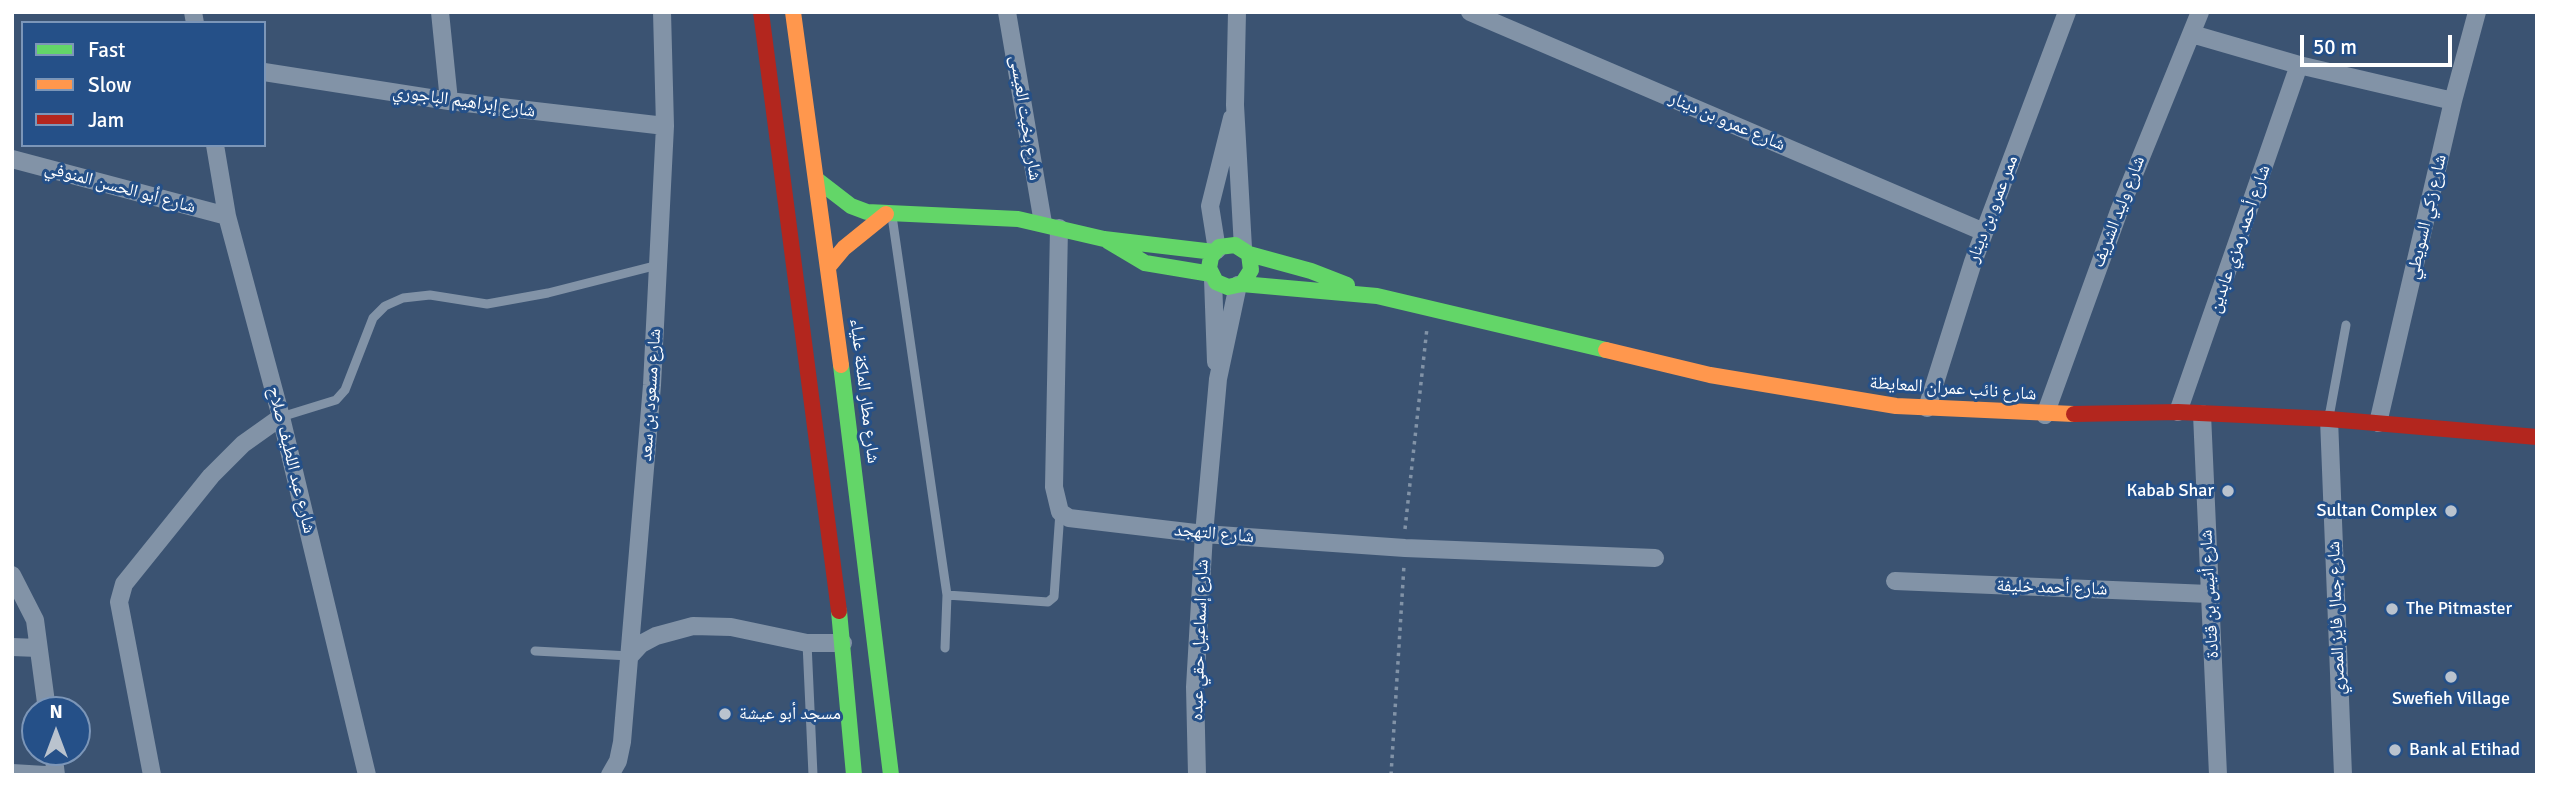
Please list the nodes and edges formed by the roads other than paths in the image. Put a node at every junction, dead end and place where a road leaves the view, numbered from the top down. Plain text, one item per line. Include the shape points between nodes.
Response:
1 (440, 12) edge
2 (662, 12) edge
3 (761, 12) edge
4 (793, 12) edge
5 (1007, 12) edge
6 (1237, 12) edge
7 (1470, 12) edge
8 (2067, 12) edge
9 (2200, 12) edge
10 (2477, 12) edge
11 (2192, 34) junction
12 (2299, 65) junction
13 (266, 72) edge
14 (449, 101) junction
15 (2453, 101) junction
16 (1235, 105) junction
17 (666, 127) junction
18 (215, 147) edge
19 (12, 159) edge
20 (816, 179) junction
21 (889, 214) junction
22 (228, 216) junction
23 (1051, 225) junction
24 (1984, 232) junction
25 (1104, 239) junction
26 (1216, 251) junction
27 (1246, 251) junction
28 (660, 264) junction
29 (829, 266) junction
30 (1212, 276) junction
31 (1240, 284) junction
32 (1377, 296) junction
33 (2346, 325) dead end
34 (1218, 379) junction
35 (1927, 408) junction
36 (2179, 412) junction
37 (2202, 414) junction
38 (2045, 415) junction
39 (281, 417) junction
40 (2329, 419) junction
41 (2378, 423) junction
42 (2537, 437) edge
43 (1060, 512) junction
44 (1204, 534) junction
45 (1655, 558) dead end
46 (12, 575) edge
47 (1895, 581) dead end
48 (2209, 594) junction
49 (947, 595) junction
50 (807, 642) junction
51 (843, 642) junction
52 (12, 647) edge
53 (38, 648) junction
54 (944, 648) dead end
55 (535, 651) dead end
56 (630, 656) junction
57 (45, 696) edge
58 (12, 773) edge
59 (854, 773) edge
60 (612, 774) edge
61 (46, 775) edge
62 (152, 775) edge
63 (367, 775) edge
64 (813, 775) edge
65 (894, 775) edge
66 (1197, 775) edge
67 (2218, 775) edge
68 (2343, 775) edge

1 - 14 street
2 - 17 street, شارع مسعود بن سعد
3 - 51 main road
4 - 20 main road, شارع مطار الملكة علياء
5 - 23 street, شارع بخيت العيسى
6 - 16 street
7 - 24 street, شارع عمرو بن دينار
8 - 24 street, ممر عمرو بن دينار
9 - 11 street, شارع وليد الشريف
10 - 15 street, شارع زكي السويطي
11 - 12 street
11 - 38 street, شارع وليد الشريف via 2119,211
12 - 15 street
12 - 36 street, شارع أحمد رمزي عابدين
13 - 14 street, شارع إبراهيم الباجوري
14 - 17 street, شارع إبراهيم الباجوري
15 - 41 street, شارع زكي السويطي
16 - 26 street via 1210,206
16 - 27 street
17 - 28 street, شارع مسعود بن سعد
18 - 22 street, شارع عبد اللطيف صلاح
19 - 22 street, شارع أبو الحسن المنوفي
20 - 21 main road via 851,206
20 - 29 main road, شارع مطار الملكة علياء
21 - 23 main road via 995,217
21 - 29 main road via 844,248
21 - 49 lane
22 - 39 street, شارع عبد اللطيف صلاح
23 - 25 main road
23 - 43 street via 1054,487
24 - 35 street, ممر عمرو بن دينار
25 - 26 main road
25 - 30 main road via 1145,263
26 - 27 main road via 1227,244
26 - 30 main road via 1209,262
27 - 31 main road via 1251,270
27 - 32 main road, شارع نائب عمران المعايطة
28 - 39 lane via 487,304 430,295 403,298 373,318 337,400
28 - 56 street, شارع مسعود بن سعد
29 - 65 main road, شارع مطار الملكة علياء
30 - 31 main road via 1228,287
30 - 34 street, شارع إسماعيل حقي عبده
31 - 32 main road, شارع نائب عمران المعايطة
31 - 34 street, شارع إسماعيل حقي عبده
32 - 35 main road, شارع نائب عمران المعايطة via 1710,375
33 - 40 lane
34 - 44 street, شارع إسماعيل حقي عبده
35 - 38 main road, شارع نائب عمران المعايطة
36 - 37 main road, شارع نائب عمران المعايطة
36 - 38 main road, شارع نائب عمران المعايطة
37 - 40 main road, شارع نائب عمران المعايطة
37 - 48 street, شارع أنيس بن قتادة
39 - 62 street via 243,444 211,476 124,584 119,602
39 - 63 street, شارع عبد اللطيف صلاح
40 - 41 main road, شارع نائب عمران المعايطة
40 - 68 street, شارع جمال فايز المصري
41 - 42 main road, شارع نائب عمران المعايطة
43 - 44 street, شارع التهجد via 1079,520
43 - 49 lane via 1054,597 1048,603
44 - 45 street, شارع التهجد
44 - 66 street, شارع إسماعيل حقي عبده via 1195,687
46 - 53 street via 35,620
47 - 48 street, شارع أحمد خليفة
48 - 67 street, شارع أنيس بن قتادة
49 - 54 lane
50 - 51 street
50 - 56 street via 732,627 693,626 641,643
50 - 64 lane
51 - 59 main road
52 - 53 street
53 - 57 street
55 - 56 lane
56 - 60 street, شارع مسعود بن سعد via 622,742
58 - 61 street

